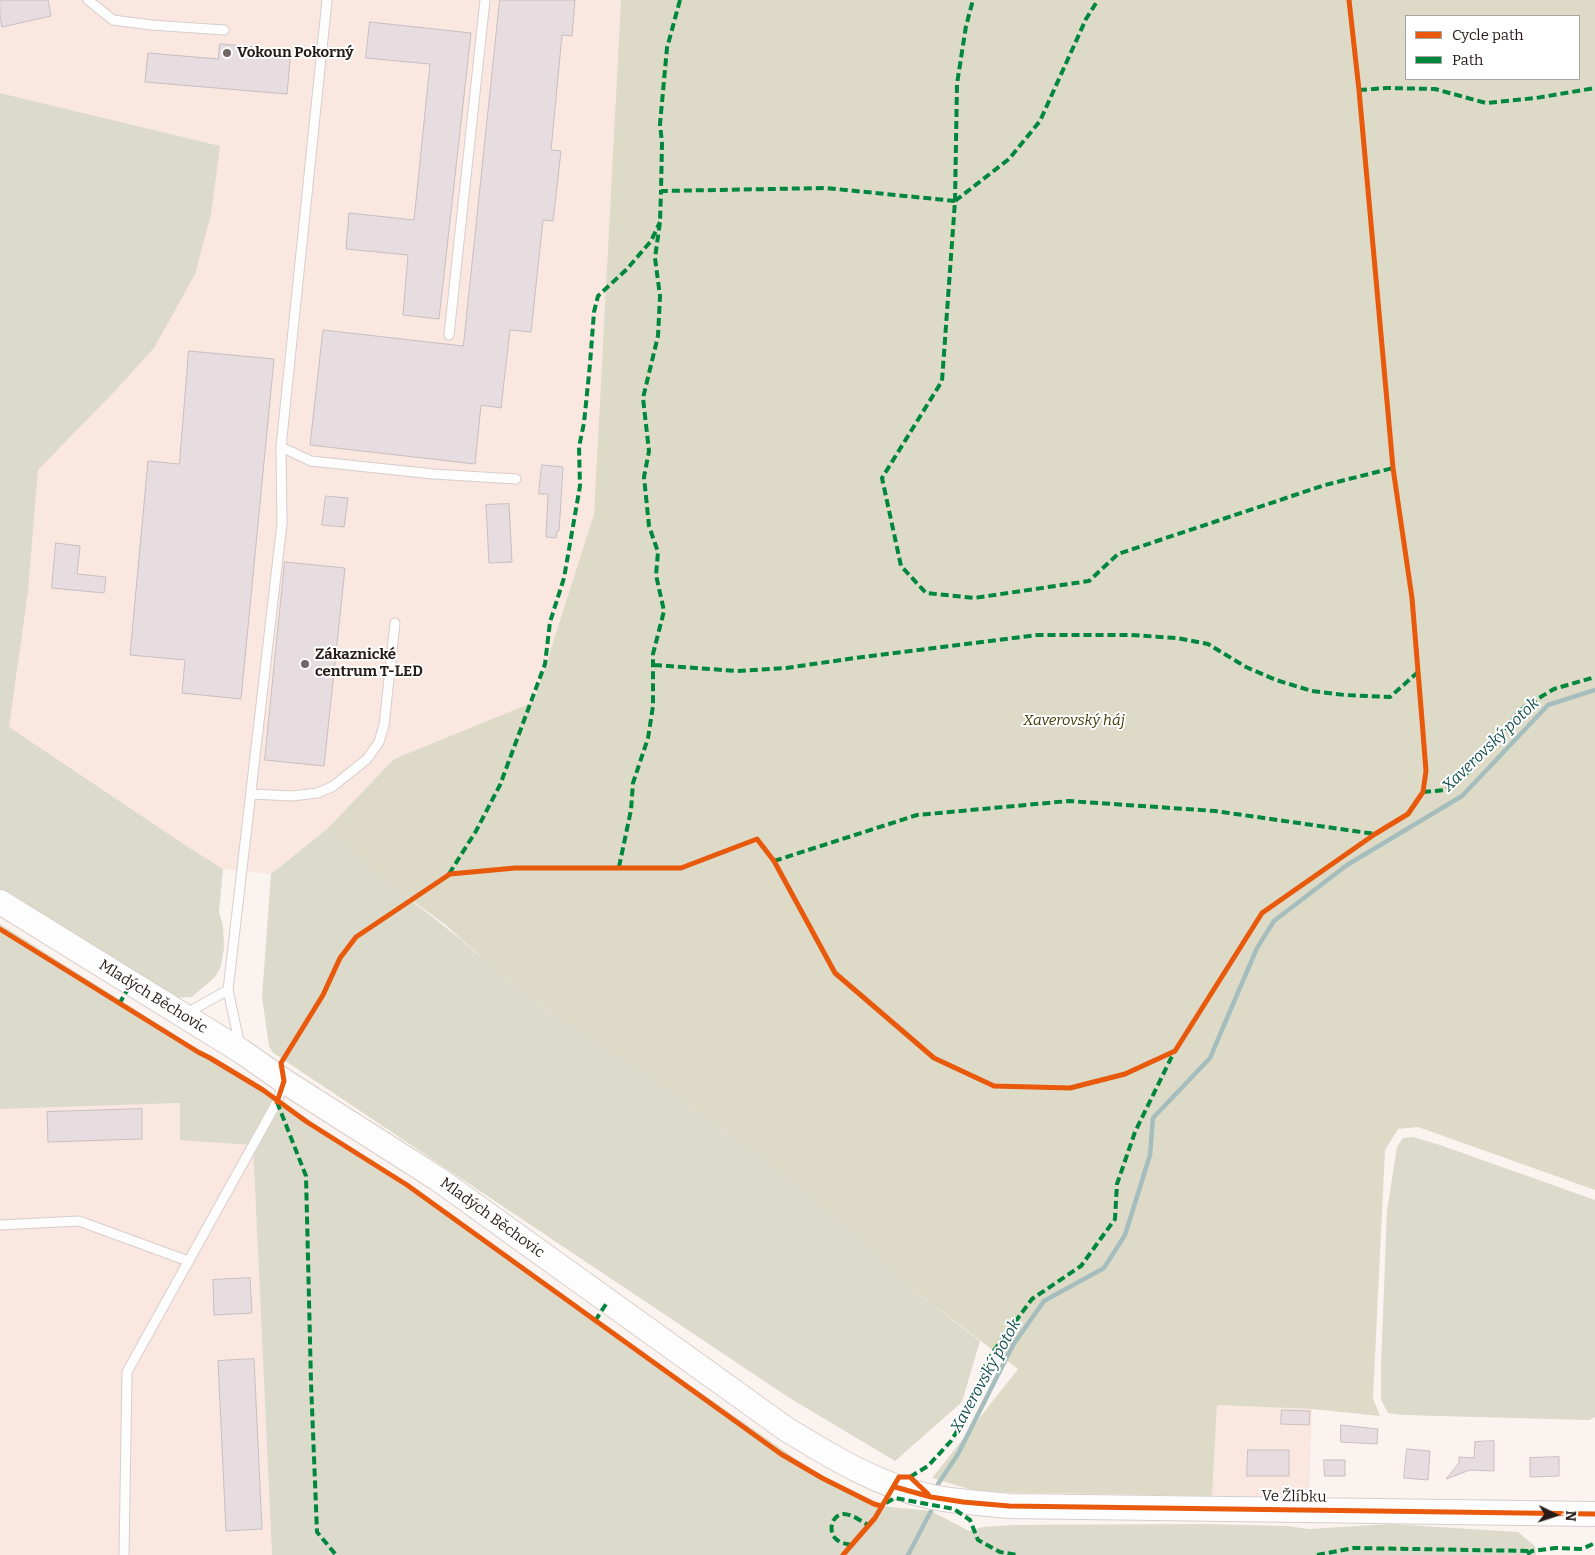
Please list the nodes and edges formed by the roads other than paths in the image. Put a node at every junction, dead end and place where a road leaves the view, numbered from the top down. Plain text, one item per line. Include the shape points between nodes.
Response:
1 (88, 0) edge
2 (327, 0) edge
3 (485, 0) edge
4 (224, 30) dead end
5 (449, 335) dead end
6 (281, 447) junction
7 (516, 479) dead end
8 (395, 623) dead end
9 (251, 794) junction
10 (0, 902) edge
11 (228, 990) junction
12 (182, 1015) junction
13 (241, 1052) junction
14 (284, 1081) junction
15 (0, 1225) edge
16 (188, 1261) junction
17 (993, 1504) joint
18 (1595, 1514) edge
19 (124, 1555) edge

1 - 4 lane via 113,20
2 - 6 lane
3 - 5 lane
6 - 7 lane via 311,461
6 - 9 lane via 282,523
8 - 9 lane via 384,724 379,742 367,759 332,788 317,793 292,796
9 - 11 lane
10 - 12 street, Mladých Běchovic
11 - 12 lane
11 - 13 lane
12 - 13 street, Mladých Běchovic
13 - 14 street, Mladých Běchovic
14 - 16 lane via 277,1102
14 - 17 street, Mladých Běchovic via 438,1179 786,1429 824,1452 895,1486 931,1497
15 - 16 lane via 79,1221
16 - 19 lane via 126,1372
17 - 18 street, Ve Žlíbku

